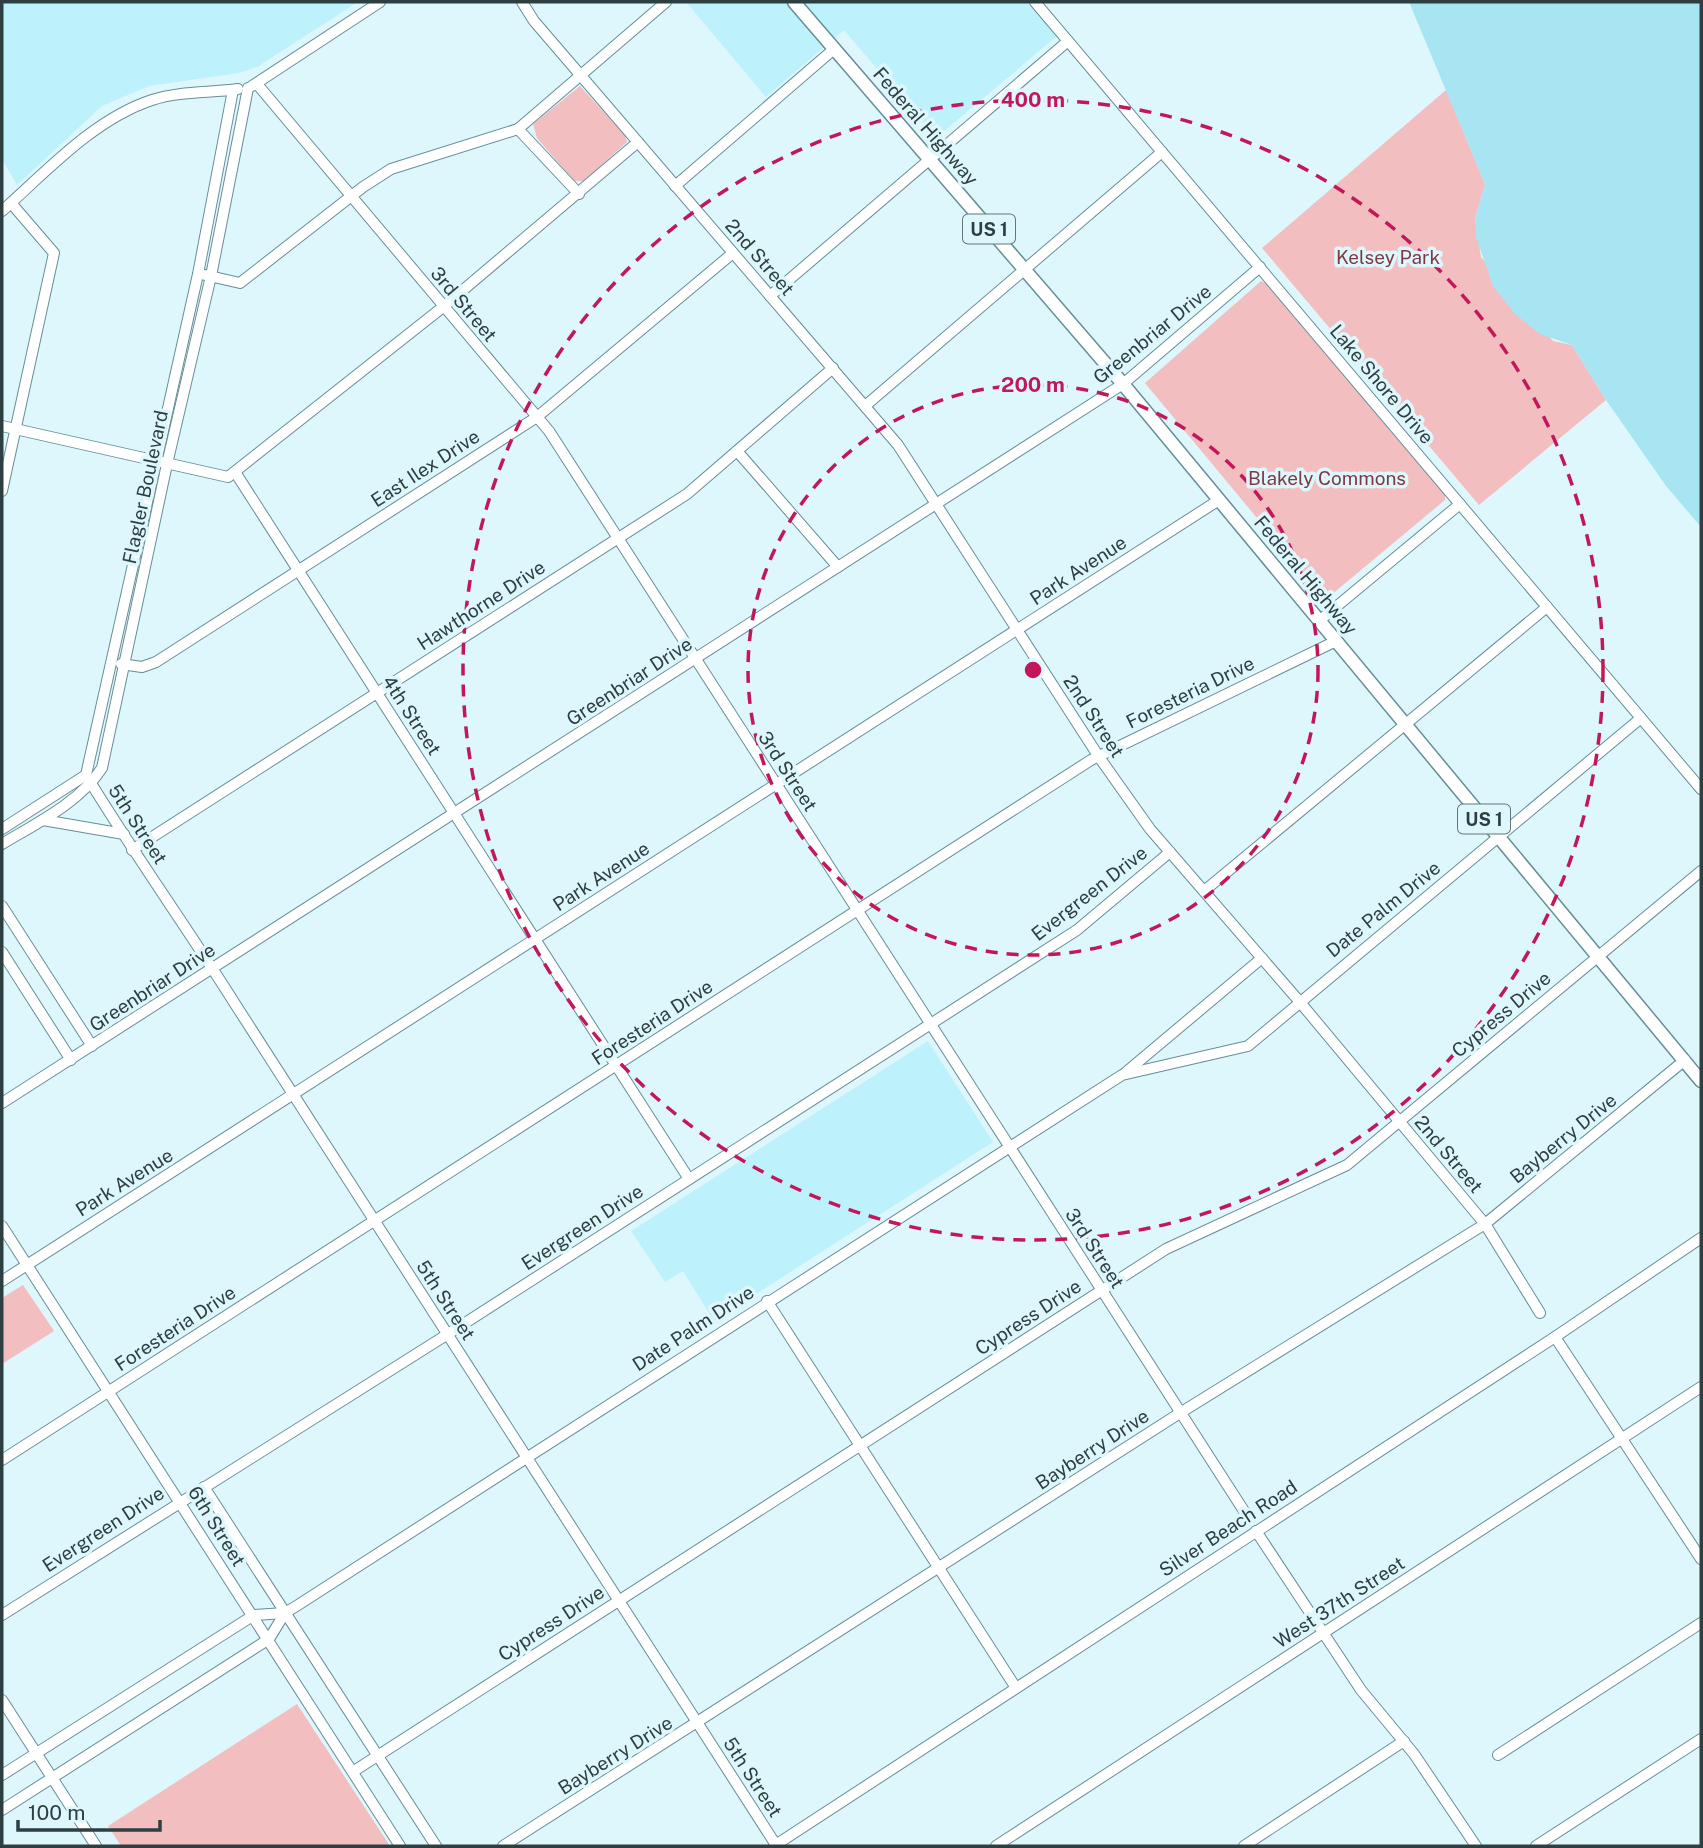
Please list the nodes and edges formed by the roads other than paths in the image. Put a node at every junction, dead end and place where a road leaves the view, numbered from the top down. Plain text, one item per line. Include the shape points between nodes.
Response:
1 (380, 2) edge
2 (522, 2) edge
3 (666, 2) edge
4 (794, 2) edge
5 (1035, 2) edge
6 (1068, 41) junction
7 (834, 49) junction
8 (580, 75) junction
9 (252, 86) junction
10 (233, 90) junction
11 (518, 129) junction
12 (638, 142) junction
13 (1162, 152) junction
14 (929, 159) junction
15 (675, 186) junction
16 (579, 194) junction
17 (352, 196) junction
18 (11, 203) junction
19 (2, 211) edge
20 (733, 253) junction
21 (1260, 267) junction
22 (1024, 270) junction
23 (198, 274) junction
24 (211, 276) junction
25 (770, 296) junction
26 (443, 307) junction
27 (833, 368) junction
28 (1123, 384) junction
29 (865, 406) junction
30 (537, 417) junction
31 (2, 426) edge
32 (17, 429) junction
33 (737, 451) junction
34 (154, 461) junction
35 (167, 464) junction
36 (235, 472) junction
37 (2, 491) edge
38 (1219, 500) junction
39 (936, 504) junction
40 (1461, 504) junction
41 (618, 538) junction
42 (838, 567) junction
43 (298, 571) junction
44 (1547, 607) junction
45 (1319, 621) junction
46 (1017, 630) junction
47 (1336, 641) junction
48 (695, 659) junction
49 (111, 662) junction
50 (125, 665) junction
51 (377, 693) junction
52 (1641, 718) junction
53 (1405, 724) junction
54 (1099, 757) junction
55 (89, 779) junction
56 (776, 785) junction
57 (1701, 789) edge
58 (454, 814) junction
59 (42, 820) junction
60 (2, 829) edge
61 (124, 834) junction
62 (1499, 837) junction
63 (2, 844) edge
64 (132, 850) junction
65 (1170, 852) junction
66 (1701, 871) edge
67 (1204, 891) junction
68 (2, 906) edge
69 (857, 911) junction
70 (535, 940) junction
71 (2, 951) edge
72 (1598, 956) junction
73 (1262, 958) junction
74 (213, 968) junction
75 (1299, 1001) junction
76 (930, 1024) junction
77 (92, 1046) junction
78 (71, 1060) junction
79 (1685, 1060) junction
80 (616, 1066) junction
81 (1122, 1075) junction
82 (1701, 1081) edge
83 (295, 1094) junction
84 (2, 1103) edge
85 (1399, 1121) junction
86 (1009, 1147) junction
87 (689, 1179) junction
88 (375, 1221) junction
89 (1485, 1224) junction
90 (2, 1226) edge
91 (1701, 1238) edge
92 (27, 1265) junction
93 (2, 1281) edge
94 (1101, 1291) junction
95 (767, 1301) junction
96 (1540, 1312) dead end
97 (448, 1334) junction
98 (1555, 1337) junction
99 (1701, 1387) edge
100 (109, 1391) junction
101 (1180, 1413) junction
102 (1623, 1438) junction
103 (860, 1446) junction
104 (526, 1456) junction
105 (2, 1460) edge
106 (204, 1487) junction
107 (180, 1500) junction
108 (1244, 1511) dead end
109 (1256, 1531) junction
110 (1701, 1559) edge
111 (939, 1568) junction
112 (619, 1600) junction
113 (285, 1613) junction
114 (2, 1615) edge
115 (254, 1615) junction
116 (1701, 1623) edge
117 (1324, 1633) junction
118 (269, 1639) junction
119 (1016, 1688) junction
120 (2, 1700) edge
121 (698, 1723) junction
122 (1701, 1739) edge
123 (1404, 1741) junction
124 (36, 1753) junction
125 (378, 1755) junction
126 (1498, 1755) dead end
127 (354, 1771) junction
128 (2, 1775) edge
129 (52, 1779) junction
130 (2, 1810) edge
131 (781, 1844) edge
132 (96, 1846) edge
133 (400, 1846) edge
134 (436, 1846) edge
135 (503, 1846) edge
136 (996, 1846) edge
137 (1244, 1846) edge
138 (1476, 1846) edge
139 (1536, 1846) edge

1 - 9 street
2 - 8 street, 2nd Street
3 - 8 street
4 - 7 main road, Federal Highway / US 1
5 - 6 street, Lake Shore Drive
6 - 13 street, Lake Shore Drive
6 - 14 street
7 - 14 main road, Federal Highway / US 1
7 - 15 street
8 - 11 street
8 - 12 street, 2nd Street
9 - 10 street
9 - 17 street, 3rd Street
9 - 24 street, Flagler Boulevard
10 - 18 street via 168,96 133,107 102,125
10 - 23 street, Flagler Boulevard
11 - 16 street
11 - 17 street via 391,169
12 - 15 street, 2nd Street
12 - 16 street
13 - 21 street, Lake Shore Drive
13 - 22 street
14 - 22 main road, Federal Highway / US 1
14 - 25 street
15 - 20 street, 2nd Street
16 - 26 street
17 - 24 street via 240,283
17 - 26 street, 3rd Street
18 - 19 street
18 - 32 street via 54,253
20 - 25 street, 2nd Street
20 - 30 street, East Ilex Drive
21 - 28 street, Greenbriar Drive
21 - 40 street, Lake Shore Drive
22 - 28 main road, Federal Highway / US 1
22 - 29 street
23 - 24 street
23 - 34 street, Flagler Boulevard
24 - 35 street, Flagler Boulevard
25 - 27 street, 2nd Street
26 - 30 street, 3rd Street
26 - 36 street
27 - 29 street, 2nd Street
27 - 33 street, Hawthorne Drive
28 - 38 main road, Federal Highway / US 1
28 - 39 street, Greenbriar Drive
29 - 39 street, 2nd Street via 898,445
30 - 41 street, 3rd Street
30 - 43 street, East Ilex Drive
31 - 32 street
32 - 34 street
32 - 37 street
33 - 41 street, Hawthorne Drive via 687,494
33 - 42 street
34 - 35 street
34 - 49 street, Flagler Boulevard
35 - 36 street via 228,477
35 - 50 street, Flagler Boulevard
36 - 43 street, 4th Street
38 - 45 main road, Federal Highway / US 1
38 - 46 street, Park Avenue
39 - 42 street, Greenbriar Drive
39 - 46 street, 2nd Street
40 - 44 street, Lake Shore Drive
40 - 45 street
41 - 48 street, 3rd Street
41 - 51 street, Hawthorne Drive
42 - 48 street, Greenbriar Drive
43 - 50 street, East Ilex Drive via 156,662 142,667
43 - 51 street, 4th Street
44 - 52 street, Lake Shore Drive
44 - 53 street
45 - 47 main road, Federal Highway / US 1
46 - 54 street, 2nd Street
46 - 56 street, Park Avenue
47 - 53 main road, Federal Highway / US 1
47 - 54 street, Foresteria Drive
48 - 56 street, 3rd Street
48 - 58 street, Greenbriar Drive
49 - 50 street, East Ilex Drive
49 - 55 street, Flagler Boulevard
50 - 55 street, Flagler Boulevard via 102,768
51 - 58 street, 4th Street
51 - 64 street, Hawthorne Drive
52 - 57 street, Lake Shore Drive
52 - 62 street, Date Palm Drive
53 - 62 main road, Federal Highway / US 1
53 - 67 street
54 - 65 street, 2nd Street
54 - 69 street, Foresteria Drive
55 - 59 street
55 - 60 street
55 - 61 street, 5th Street
56 - 69 street, 3rd Street
56 - 70 street, Park Avenue
58 - 70 street, 4th Street
58 - 74 street, Greenbriar Drive
59 - 61 street
59 - 63 street
61 - 64 street, 5th Street
62 - 72 main road, Federal Highway / US 1
62 - 75 street, Date Palm Drive
64 - 74 street, 5th Street
65 - 67 street, 2nd Street
65 - 76 street, Evergreen Drive via 1077,930
66 - 72 street, Cypress Drive
67 - 73 street, 2nd Street
68 - 77 street
69 - 76 street, 3rd Street
69 - 80 street, Foresteria Drive
70 - 80 street, 4th Street
70 - 83 street, Park Avenue
71 - 78 street
72 - 79 main road, Federal Highway / US 1
72 - 85 street, Cypress Drive
73 - 75 street, 2nd Street
73 - 81 street, Date Palm Drive
74 - 77 street, Greenbriar Drive
74 - 83 street, 5th Street
75 - 81 street, Date Palm Drive via 1248,1046
75 - 85 street, 2nd Street
76 - 86 street, 3rd Street
76 - 87 street, Evergreen Drive
77 - 78 street, Greenbriar Drive
78 - 84 street, Greenbriar Drive
79 - 82 main road, Federal Highway / US 1
79 - 89 street, Bayberry Drive
80 - 87 street, 4th Street
80 - 88 street, Foresteria Drive
81 - 86 street, Date Palm Drive
83 - 88 street, 5th Street
83 - 92 street, Park Avenue
85 - 89 street, 2nd Street
85 - 94 street, Cypress Drive via 1347,1165 1166,1249
86 - 94 street, 3rd Street
86 - 95 street, Date Palm Drive
87 - 97 street, Evergreen Drive
88 - 97 street, 5th Street
88 - 100 street, Foresteria Drive
89 - 96 street, 2nd Street
89 - 101 street, Bayberry Drive
90 - 92 street, 6th Street
91 - 98 street, Silver Beach Road
92 - 93 street, Park Avenue
92 - 100 street, 6th Street
94 - 101 street, 3rd Street
94 - 103 street, Cypress Drive
95 - 103 street
95 - 104 street, Date Palm Drive
97 - 104 street, 5th Street
97 - 106 street, Evergreen Drive
98 - 102 street
98 - 109 street, Silver Beach Road
99 - 102 street, West 37th Street
100 - 105 street, Foresteria Drive
100 - 107 street, 6th Street
101 - 108 street, 3rd Street
101 - 111 street, Bayberry Drive
102 - 110 street
102 - 117 street, West 37th Street
103 - 111 street
103 - 112 street, Cypress Drive
104 - 112 street, 5th Street
104 - 113 street, Date Palm Drive
106 - 107 street, Evergreen Drive
106 - 113 street, 6th Street
107 - 114 street, Evergreen Drive
107 - 115 street, 6th Street
109 - 117 street
109 - 119 street, Silver Beach Road
111 - 119 street
111 - 121 street, Bayberry Drive
112 - 121 street, 5th Street
112 - 125 street, Cypress Drive
113 - 115 street, Date Palm Drive
113 - 118 street, Date Palm Drive
113 - 125 street, 6th Street
115 - 118 street, 6th Street
115 - 124 street, Date Palm Drive
116 - 126 street
117 - 123 street via 1361,1690
117 - 136 street, West 37th Street
118 - 127 street, 6th Street
118 - 129 street, Date Palm Drive
119 - 131 street, Silver Beach Road
120 - 124 street
121 - 131 street, 5th Street
121 - 135 street, Bayberry Drive
122 - 139 street
123 - 137 street
123 - 138 street
124 - 128 street, Date Palm Drive
124 - 129 street
125 - 127 street, Cypress Drive
125 - 134 street, 6th Street
127 - 133 street, 6th Street
129 - 130 street, Date Palm Drive
129 - 132 street

